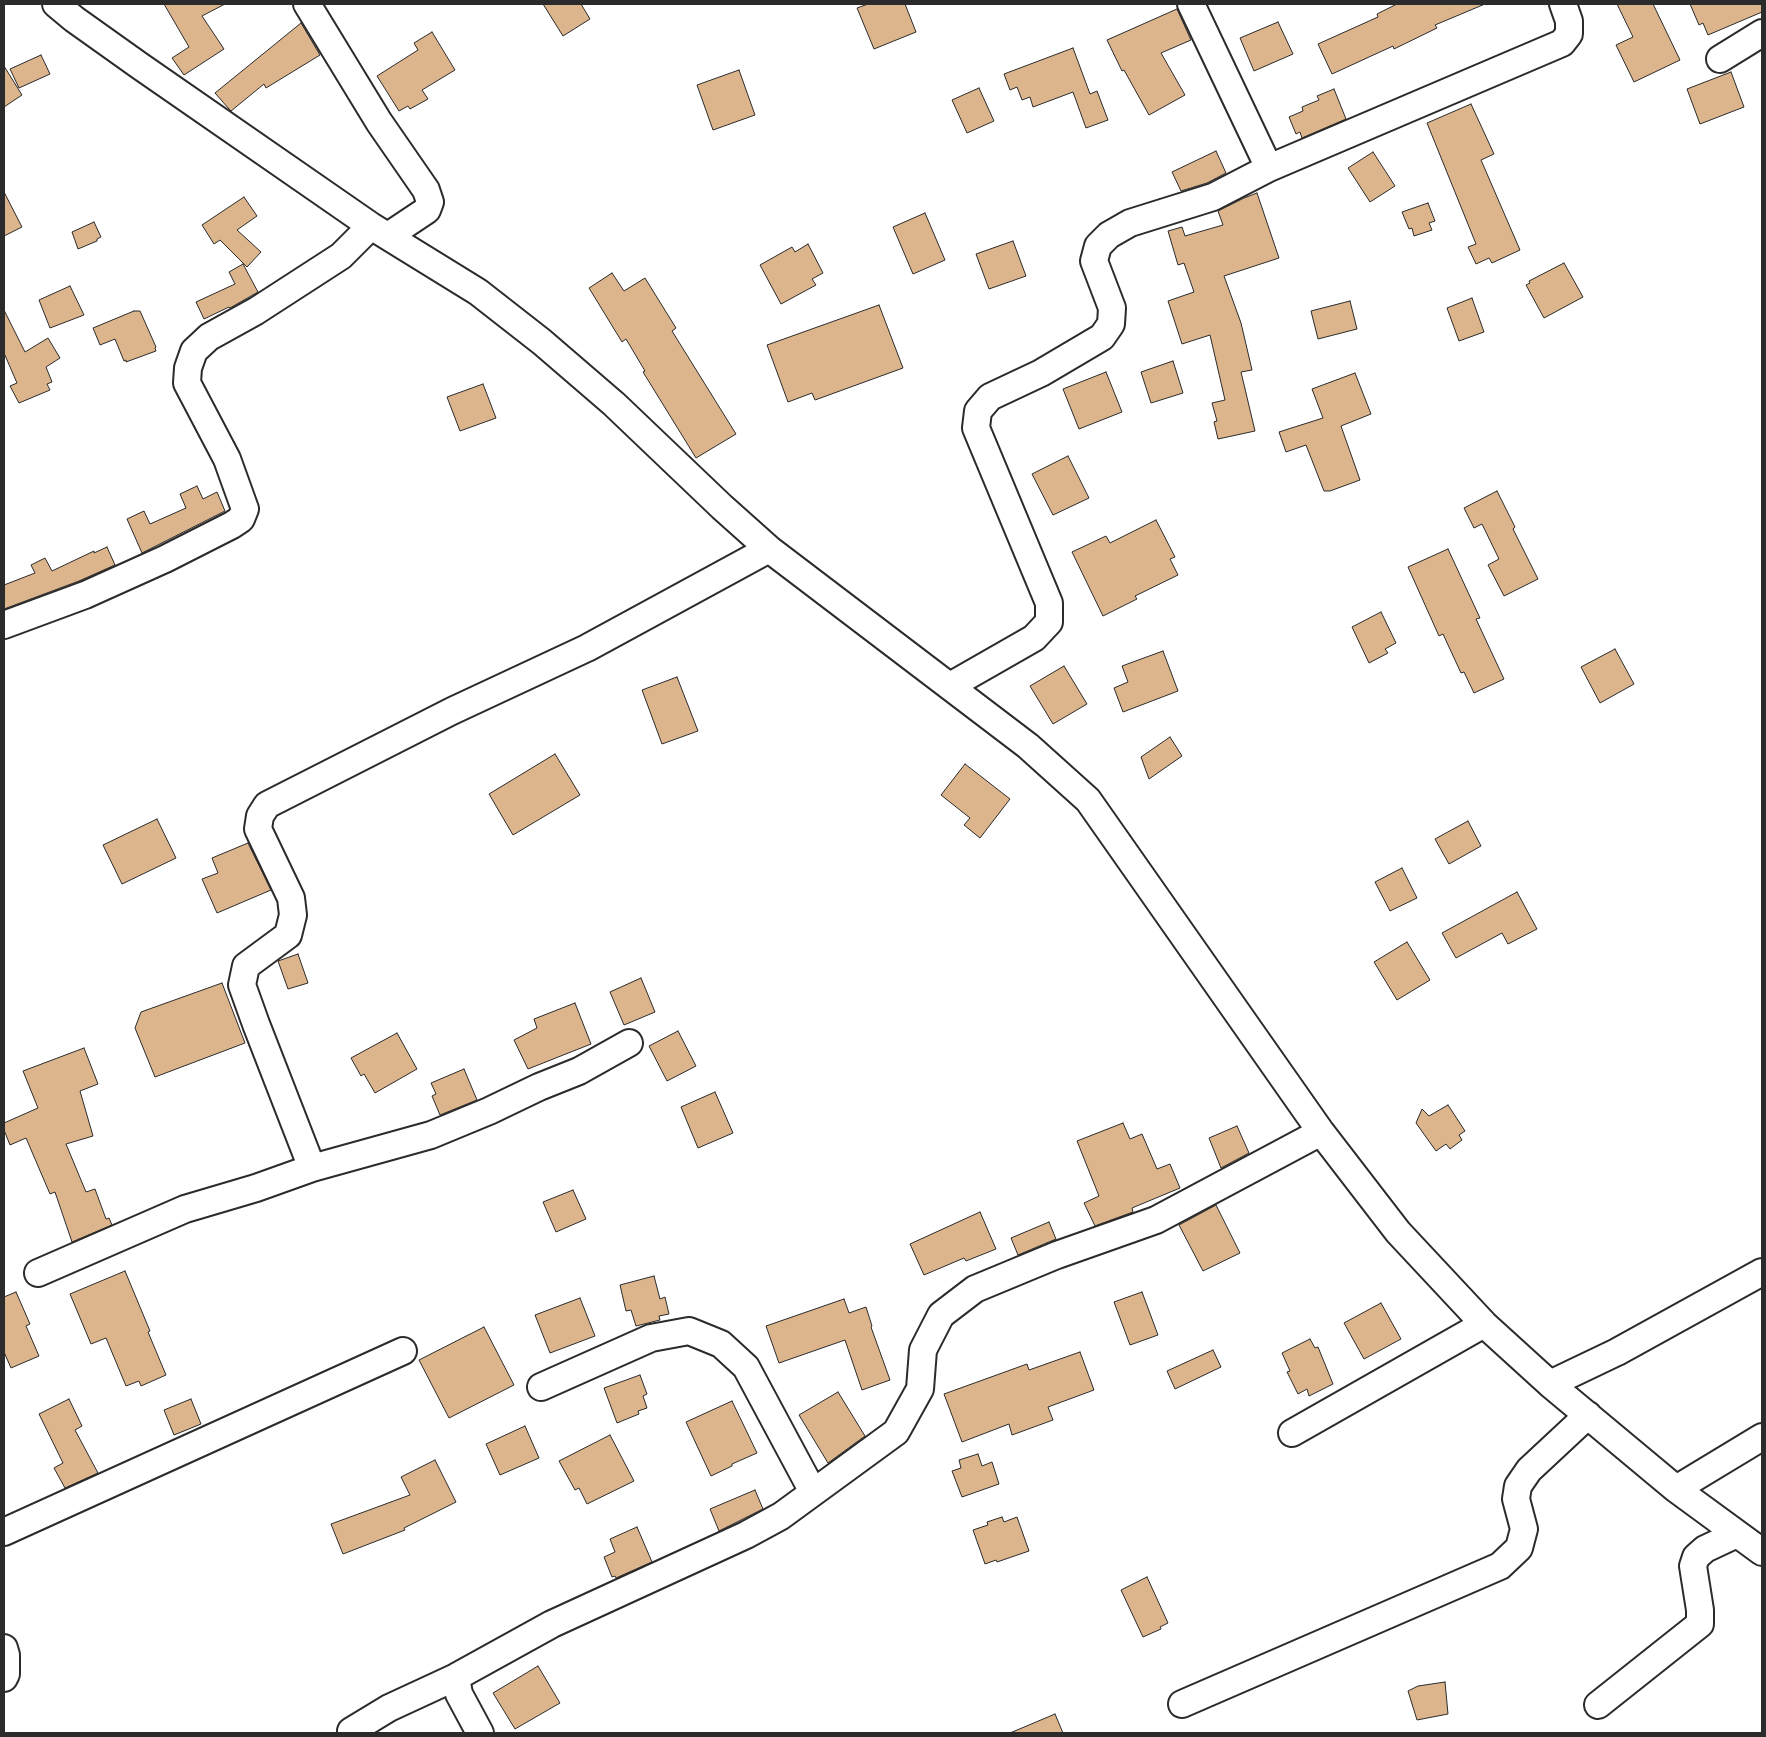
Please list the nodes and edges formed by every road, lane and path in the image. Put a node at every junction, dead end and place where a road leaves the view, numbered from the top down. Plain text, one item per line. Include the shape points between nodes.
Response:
1 (56, 4) edge
2 (307, 4) edge
3 (1191, 4) edge
4 (1563, 4) edge
5 (1762, 33) edge
6 (1720, 59) dead end
7 (1269, 168) junction
8 (379, 231) junction
9 (768, 549) junction
10 (4, 625) edge
11 (950, 686) junction
12 (629, 1043) dead end
13 (1321, 1132) junction
14 (312, 1168) junction
15 (1762, 1272) edge
16 (38, 1273) dead end
17 (1484, 1324) junction
18 (403, 1351) dead end
19 (1550, 1384) junction
20 (541, 1387) dead end
21 (1588, 1415) junction
22 (1292, 1433) dead end
23 (1762, 1437) edge
24 (1676, 1489) junction
25 (813, 1492) junction
26 (4, 1532) edge
27 (1737, 1534) junction
28 (1762, 1552) edge
29 (4, 1648) edge
30 (456, 1677) junction
31 (4, 1678) edge
32 (1182, 1704) dead end
33 (1598, 1705) dead end
34 (349, 1732) edge
35 (480, 1733) edge

1 - 8 street
2 - 8 street via 379,122 426,190 430,202 427,210
3 - 7 street
4 - 7 street via 1569,21 1569,34 1562,43
5 - 6 street
7 - 11 street via 1213,197 1130,223 1109,235 1098,246 1094,261 1112,308 1111,324 1102,337 1041,373 990,397 978,411 976,428 1049,603 1049,622 1034,638
8 - 9 street via 478,292 542,342 614,404
8 - 10 street via 256,311 209,337 194,351 187,383 227,459 245,509 241,519 165,559 85,595
9 - 11 street
9 - 14 street via 588,648 452,712 267,806 260,816 258,829 291,898 294,915 288,935 246,966 242,985
11 - 13 street via 1028,746 1088,800
12 - 14 street via 579,1071 431,1135
13 - 17 street via 1398,1232
13 - 25 street via 1156,1220 1057,1255 975,1289 941,1315 923,1350 920,1389 896,1432
14 - 16 street via 185,1209
15 - 19 street via 1617,1352
17 - 19 street
17 - 22 street
18 - 26 street
19 - 21 street
20 - 25 street via 651,1338 689,1331 721,1344 746,1366
21 - 24 street
21 - 32 street via 1529,1470 1518,1486 1516,1499 1524,1529 1519,1548 1500,1566
23 - 24 street
24 - 27 street
25 - 30 street via 781,1516 746,1535 552,1624
27 - 28 street
27 - 33 street via 1705,1549 1696,1557 1693,1566 1700,1624
29 - 31 street
30 - 34 street via 389,1708
30 - 35 street via 459,1694

